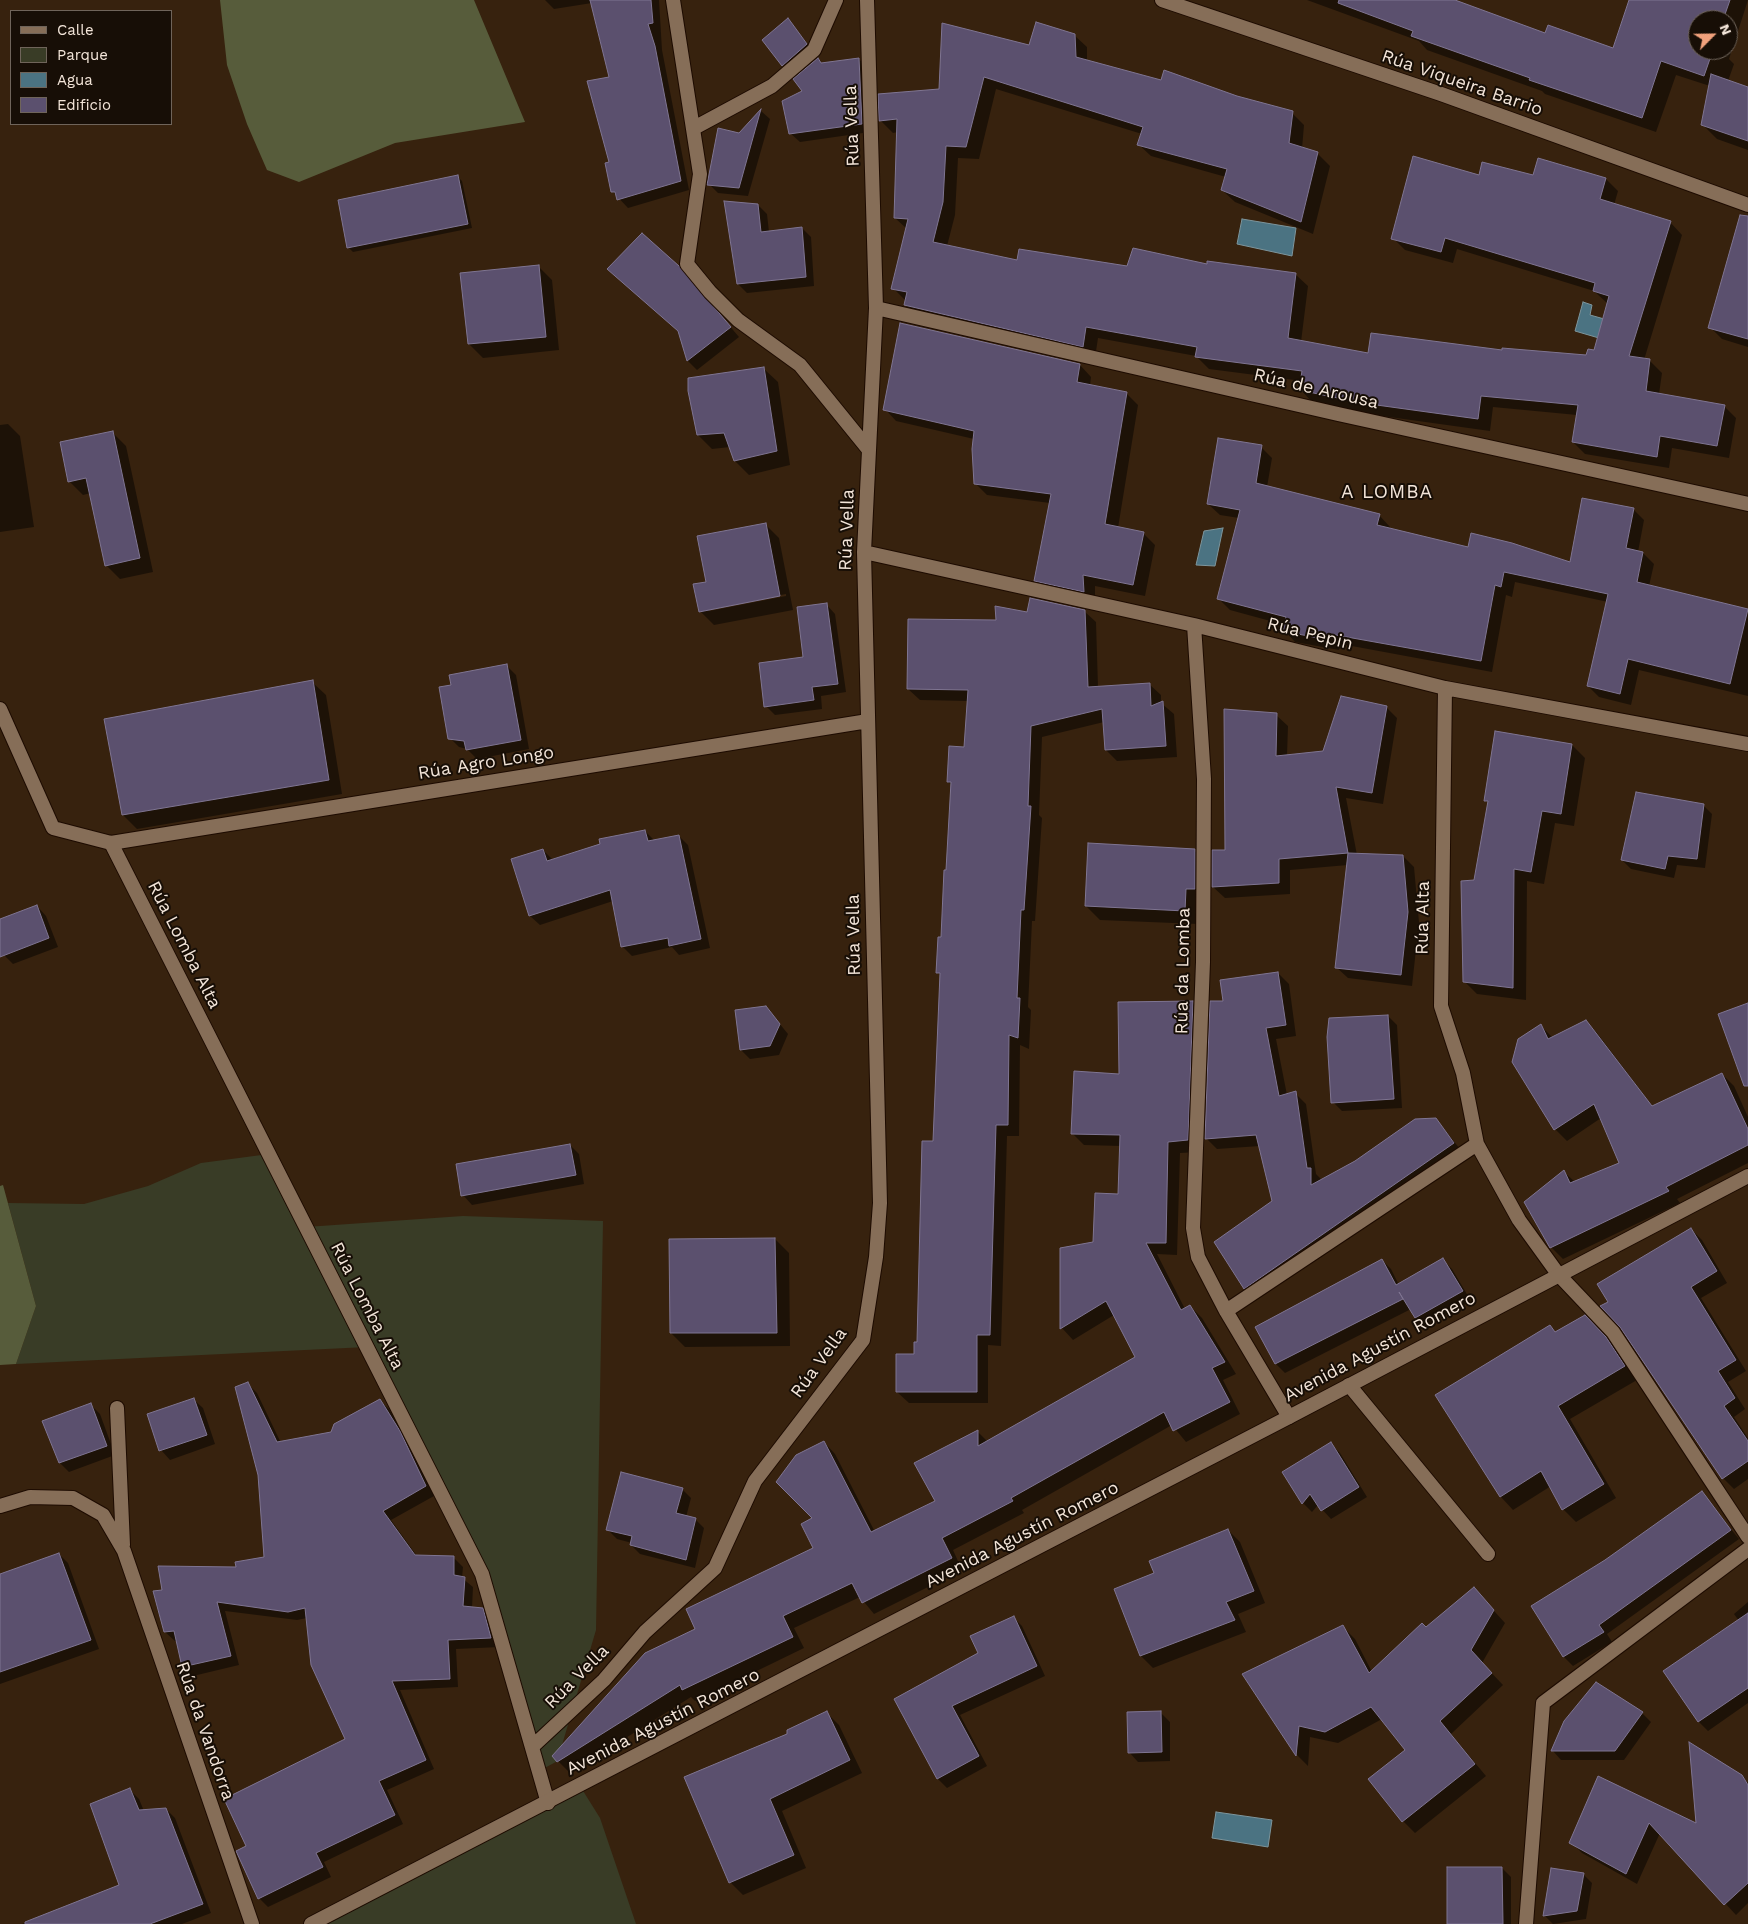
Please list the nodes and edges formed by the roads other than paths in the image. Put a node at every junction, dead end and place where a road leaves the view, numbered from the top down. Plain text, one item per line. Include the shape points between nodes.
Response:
1 (673, 0) edge
2 (836, 0) edge
3 (866, 0) edge
4 (1162, 0) edge
5 (694, 128) junction
6 (1748, 205) edge
7 (876, 308) junction
8 (869, 450) junction
9 (1748, 504) edge
10 (864, 552) junction
11 (1194, 625) junction
12 (1445, 688) junction
13 (0, 709) edge
14 (868, 721) junction
15 (1748, 744) edge
16 (111, 843) junction
17 (1477, 1144) junction
18 (1748, 1176) edge
19 (1558, 1274) junction
20 (1226, 1311) junction
21 (1348, 1385) junction
22 (117, 1408) dead end
23 (1289, 1417) junction
24 (0, 1506) edge
25 (1748, 1537) edge
26 (1748, 1549) edge
27 (124, 1551) junction
28 (1488, 1554) dead end
29 (532, 1747) junction
30 (548, 1803) junction
31 (320, 1922) edge
32 (252, 1924) edge
33 (1526, 1924) edge

1 - 5 street
2 - 5 street via 814,50 772,86
3 - 7 street, Rúa Vella
4 - 6 street, Rúa Viqueira Barrio via 1441,94
5 - 8 street via 700,174 687,264 738,320 800,364
7 - 8 street, Rúa Vella
7 - 9 street, Rúa de Arousa
8 - 10 street, Rúa Vella
10 - 11 street, Rúa Pepin
10 - 14 street, Rúa Vella
11 - 12 street, Rúa Pepin
11 - 20 street, Rúa da Lomba via 1204,789 1194,1228 1198,1257
12 - 15 street, Rúa Pepin
12 - 17 street, Rúa Alta via 1441,1006 1463,1073
13 - 16 street via 53,828
14 - 16 street, Rúa Agro Longo
14 - 29 street, Rúa Vella via 880,1203 876,1257 862,1340 755,1481 715,1568 644,1632 604,1680
16 - 29 street, Rúa Lomba Alta via 482,1574
17 - 19 street via 1519,1220
17 - 20 street
18 - 19 street, Avenida Agustín Romero
19 - 21 street, Avenida Agustín Romero
19 - 25 street via 1613,1332
20 - 23 street, Rúa da Lomba
21 - 23 street, Avenida Agustín Romero
21 - 28 street
22 - 27 street, Rúa da Vandorra
23 - 30 street, Avenida Agustín Romero
24 - 27 street, Rúa da Vandorra via 30,1497 73,1498 103,1515
26 - 33 street via 1543,1704
27 - 32 street, Rúa da Vandorra
29 - 30 street, Rúa Lomba Alta
30 - 31 street, Avenida Agustín Romero

